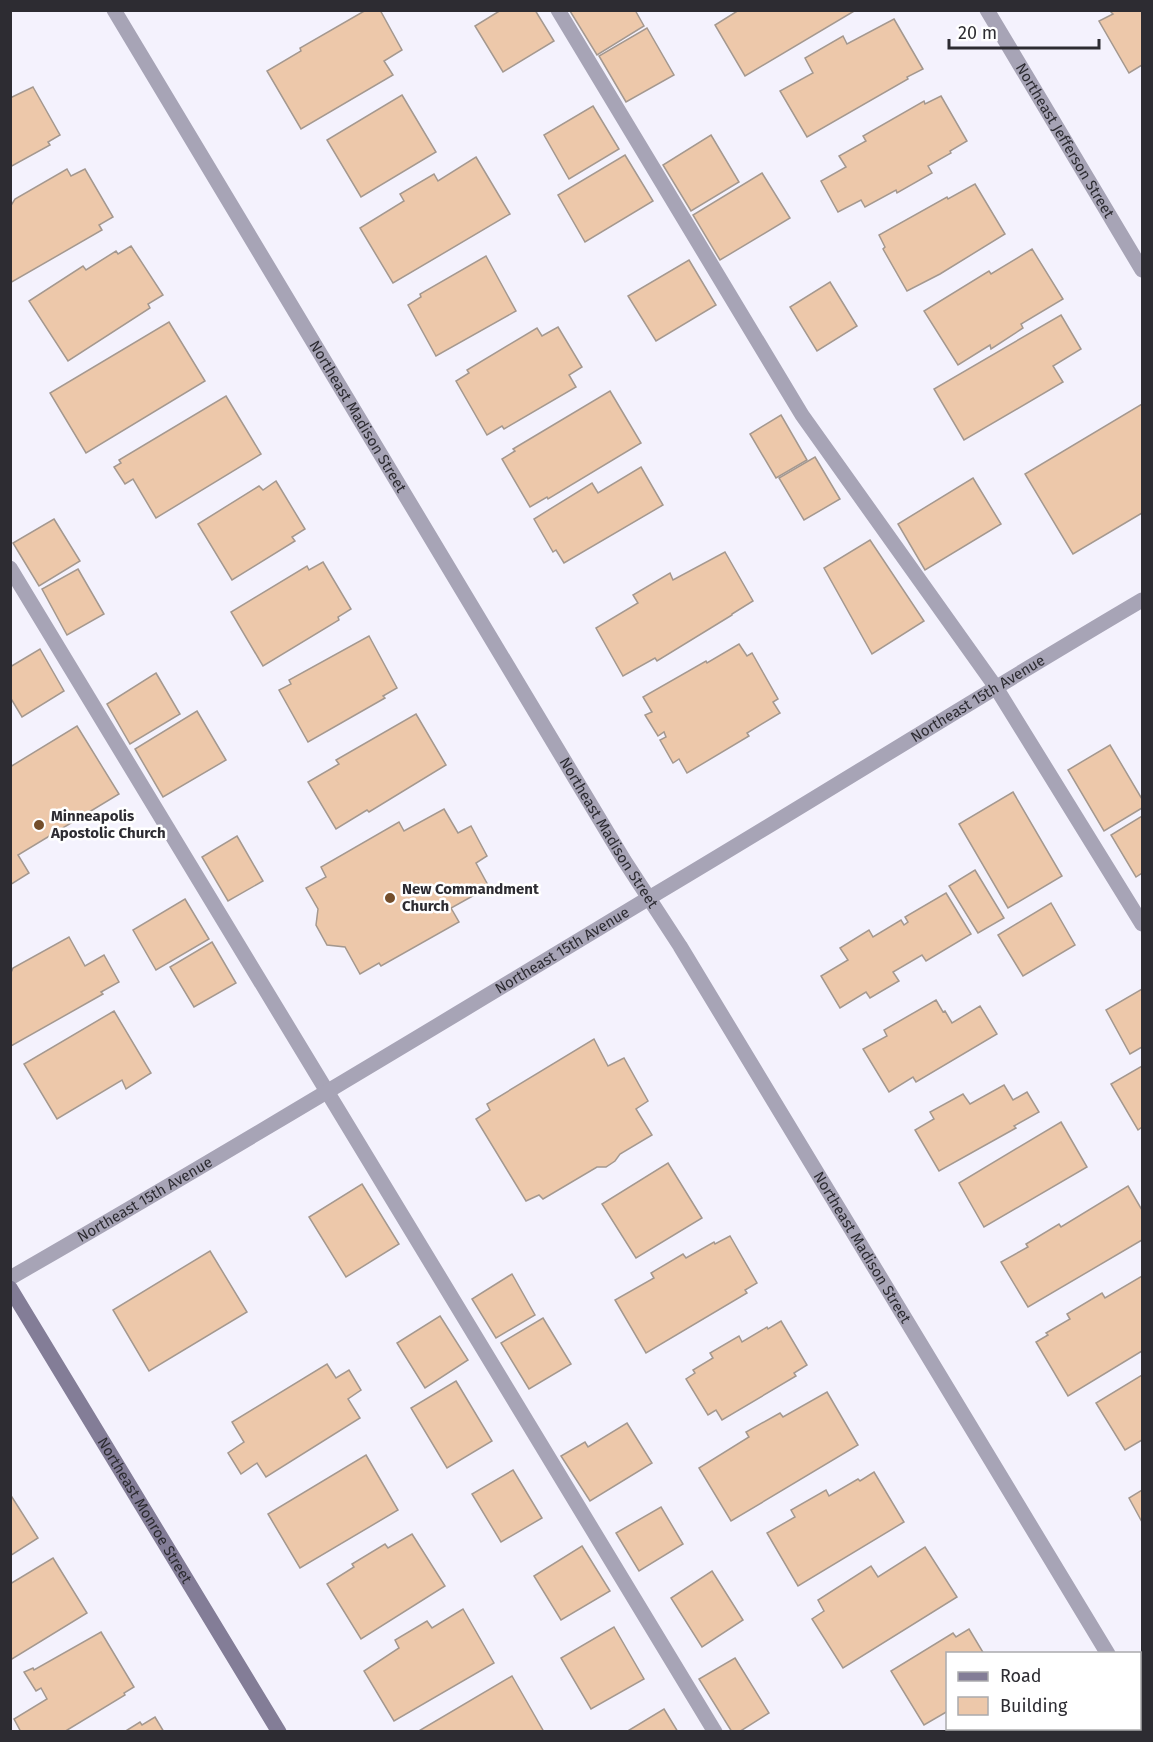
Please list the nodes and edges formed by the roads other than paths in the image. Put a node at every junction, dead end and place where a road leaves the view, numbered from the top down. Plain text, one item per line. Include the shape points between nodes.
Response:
1 (114, 10) edge
2 (558, 10) edge
3 (987, 10) edge
4 (1143, 270) edge
5 (10, 568) edge
6 (1143, 600) edge
7 (995, 686) junction
8 (649, 898) junction
9 (1143, 924) edge
10 (327, 1092) junction
11 (10, 1278) edge
12 (10, 1288) edge
13 (1106, 1652) edge
14 (279, 1731) edge
15 (715, 1731) edge

1 - 8 street, Northeast Madison Street
2 - 7 street via 802,415
3 - 4 street, Northeast Jefferson Street
5 - 10 street
6 - 7 street, Northeast 15th Avenue
7 - 8 street, Northeast 15th Avenue
7 - 9 street
8 - 10 street, Northeast 15th Avenue
8 - 13 street, Northeast Madison Street
10 - 11 street, Northeast 15th Avenue
10 - 15 street
12 - 14 street, Northeast Monroe Street

